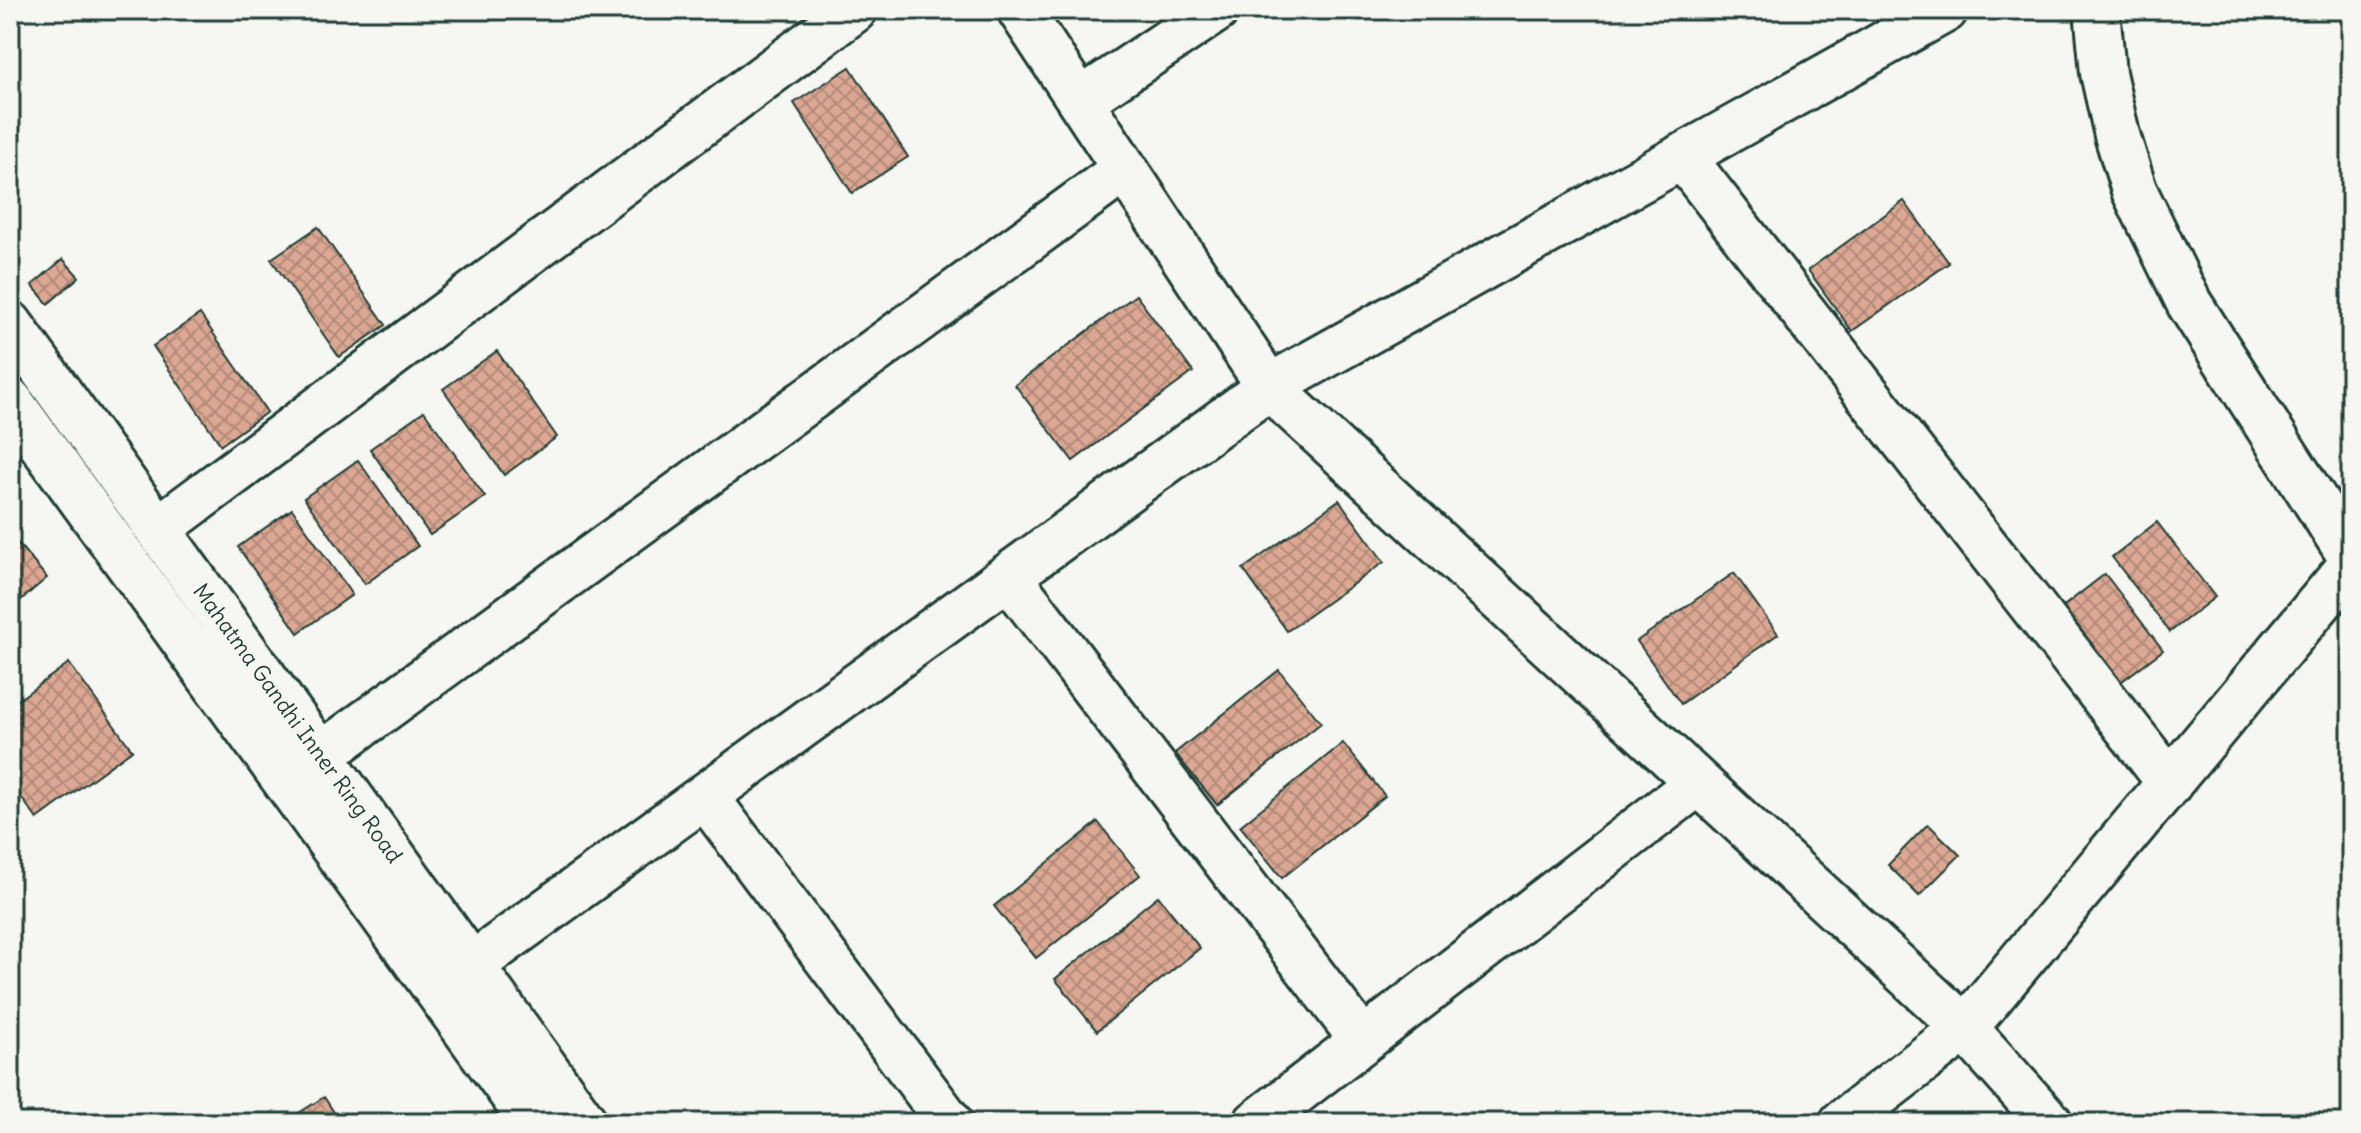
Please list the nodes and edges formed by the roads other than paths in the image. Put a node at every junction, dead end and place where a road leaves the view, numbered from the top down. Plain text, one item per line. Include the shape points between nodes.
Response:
1 (854, 10) edge
2 (1020, 10) edge
3 (1216, 10) edge
4 (1945, 10) edge
5 (2097, 10) edge
6 (1080, 101) junction
7 (1682, 156) junction
8 (1125, 169) junction
9 (10, 324) edge
10 (1269, 387) junction
11 (10, 401) edge
12 (158, 529) junction
13 (2351, 557) edge
14 (2351, 565) edge
15 (1008, 576) junction
16 (321, 755) junction
17 (1698, 783) junction
18 (2170, 783) junction
19 (705, 796) junction
20 (472, 965) junction
21 (1965, 1028) junction
22 (1363, 1041) junction
23 (533, 1123) edge
24 (585, 1123) edge
25 (950, 1123) edge
26 (1256, 1123) edge
27 (1842, 1123) edge
28 (2050, 1123) edge

1 - 12 street
2 - 6 street
3 - 6 street
4 - 7 street
5 - 13 street via 2103,73 2134,190 2189,303
6 - 8 street
7 - 10 street
7 - 18 street
8 - 10 street
8 - 16 street
9 - 12 street, Mahatma Gandhi Inner Ring Road
10 - 15 street
10 - 17 street
11 - 23 street, Mahatma Gandhi Inner Ring Road
12 - 16 street, Mahatma Gandhi Inner Ring Road
14 - 18 street
15 - 19 street
15 - 22 street
16 - 20 street, Mahatma Gandhi Inner Ring Road
17 - 21 street
17 - 22 street
18 - 21 street
19 - 20 street
19 - 25 street
20 - 24 street, Mahatma Gandhi Inner Ring Road
21 - 27 street
21 - 28 street
22 - 26 street

